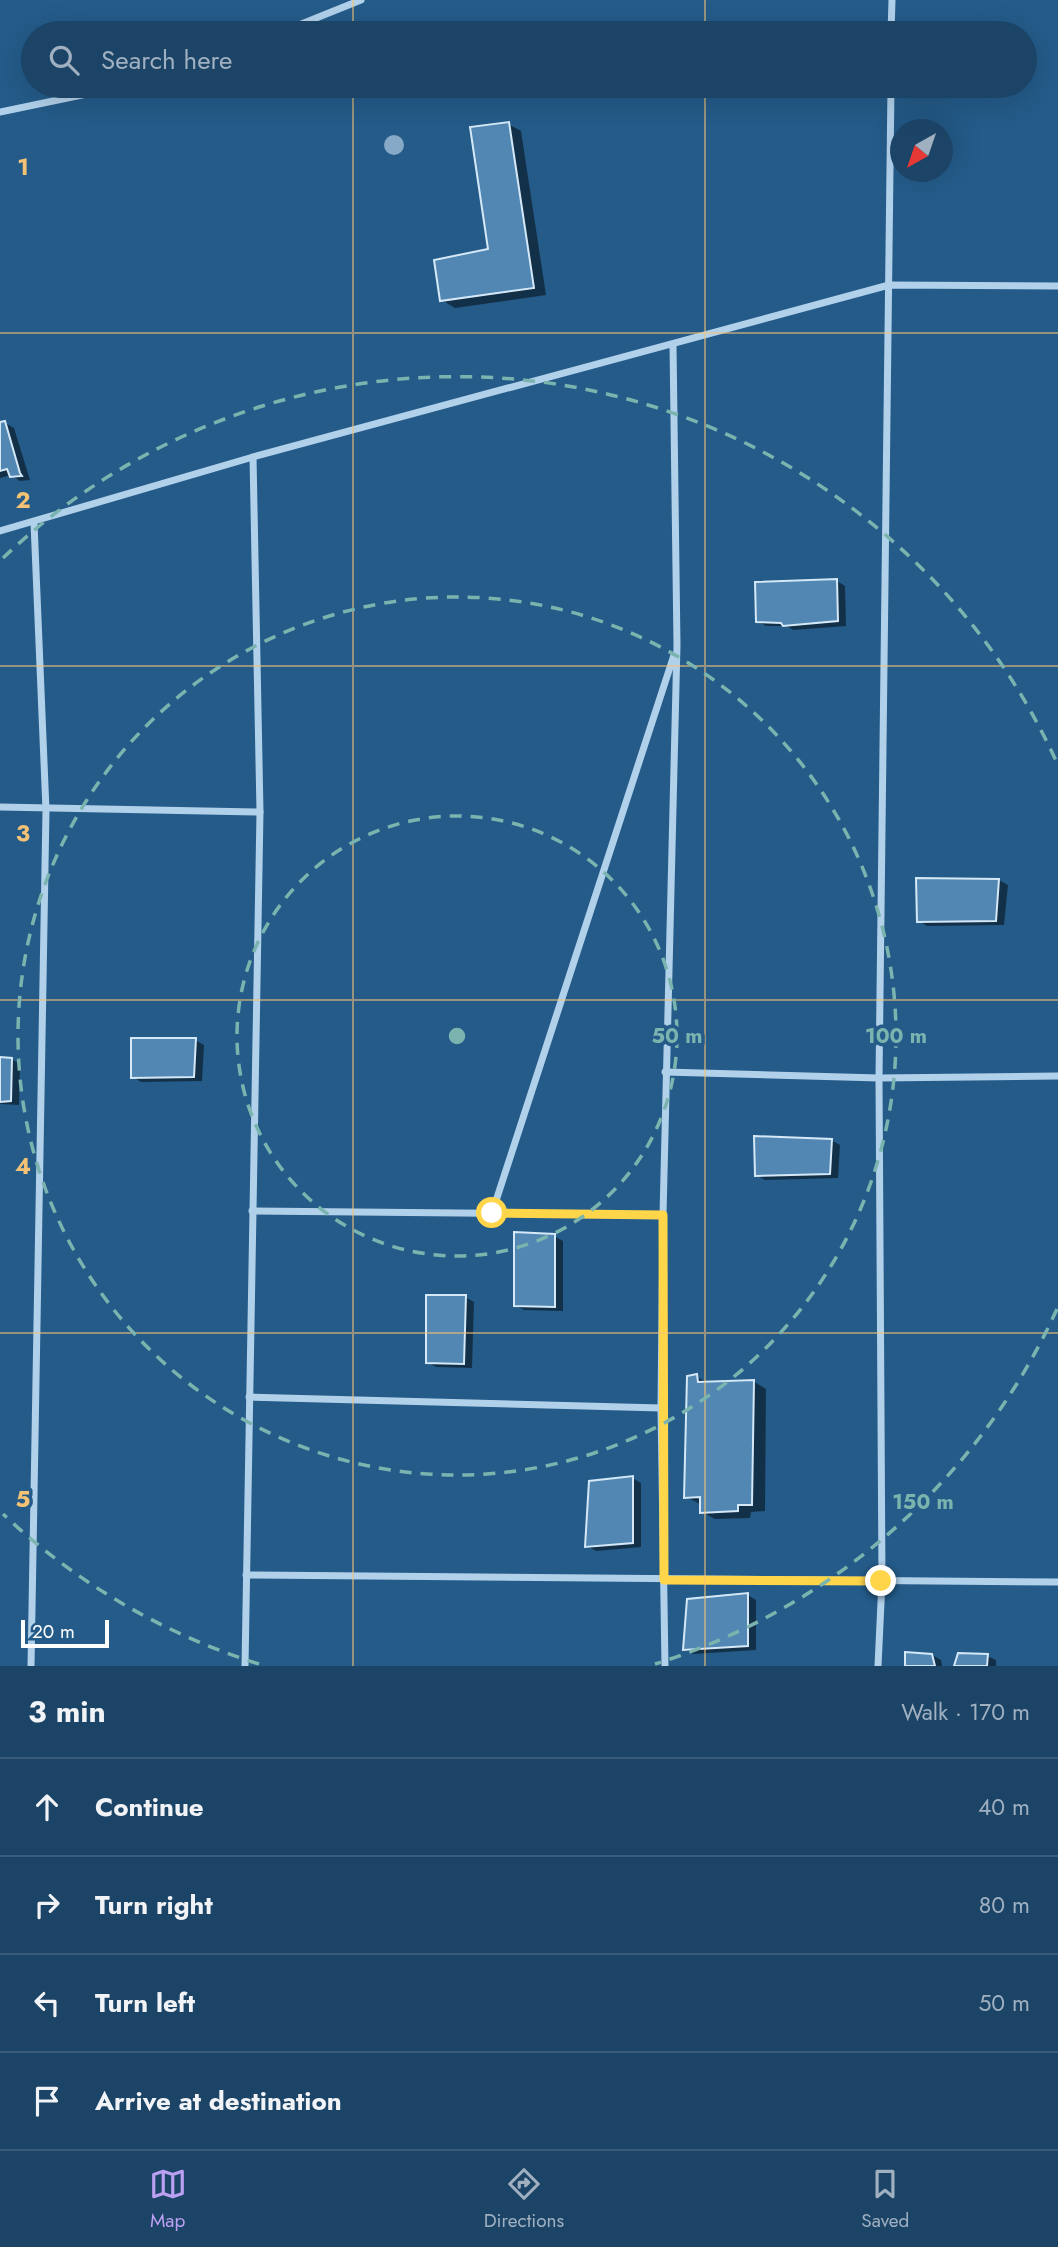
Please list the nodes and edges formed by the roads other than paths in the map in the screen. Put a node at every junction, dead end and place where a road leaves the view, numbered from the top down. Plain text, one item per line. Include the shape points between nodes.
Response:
1 (360, 0) edge
2 (892, 0) edge
3 (308, 21) edge
4 (891, 21) edge
5 (67, 98) edge
6 (891, 98) edge
7 (0, 112) edge
8 (889, 285) junction
9 (1058, 286) edge
10 (673, 345) junction
11 (253, 457) junction
12 (34, 523) junction
13 (0, 531) edge
14 (677, 645) junction
15 (0, 807) edge
16 (46, 810) junction
17 (260, 812) junction
18 (666, 1073) junction
19 (1058, 1076) edge
20 (879, 1078) junction
21 (252, 1211) junction
22 (492, 1213) junction
23 (663, 1215) junction
24 (249, 1397) junction
25 (661, 1408) junction
26 (246, 1574) junction
27 (664, 1580) junction
28 (881, 1581) junction
29 (1058, 1582) edge
30 (31, 1666) edge
31 (245, 1666) edge
32 (665, 1666) edge
33 (878, 1666) edge

1 - 3 street
2 - 4 street
5 - 7 street
6 - 8 street
8 - 9 street
8 - 10 street
8 - 20 street
10 - 11 street
10 - 14 street
11 - 12 street
11 - 17 street
12 - 13 street
12 - 16 street
14 - 18 street
14 - 22 street
15 - 16 street
16 - 17 street
16 - 30 street
17 - 21 street
18 - 20 street
18 - 23 street
19 - 20 street
20 - 28 street
21 - 22 street
21 - 24 street
22 - 23 street
23 - 25 street
24 - 25 street
24 - 26 street
25 - 27 street
26 - 27 street
26 - 31 street
27 - 28 street
27 - 32 street
28 - 29 street
28 - 33 street

